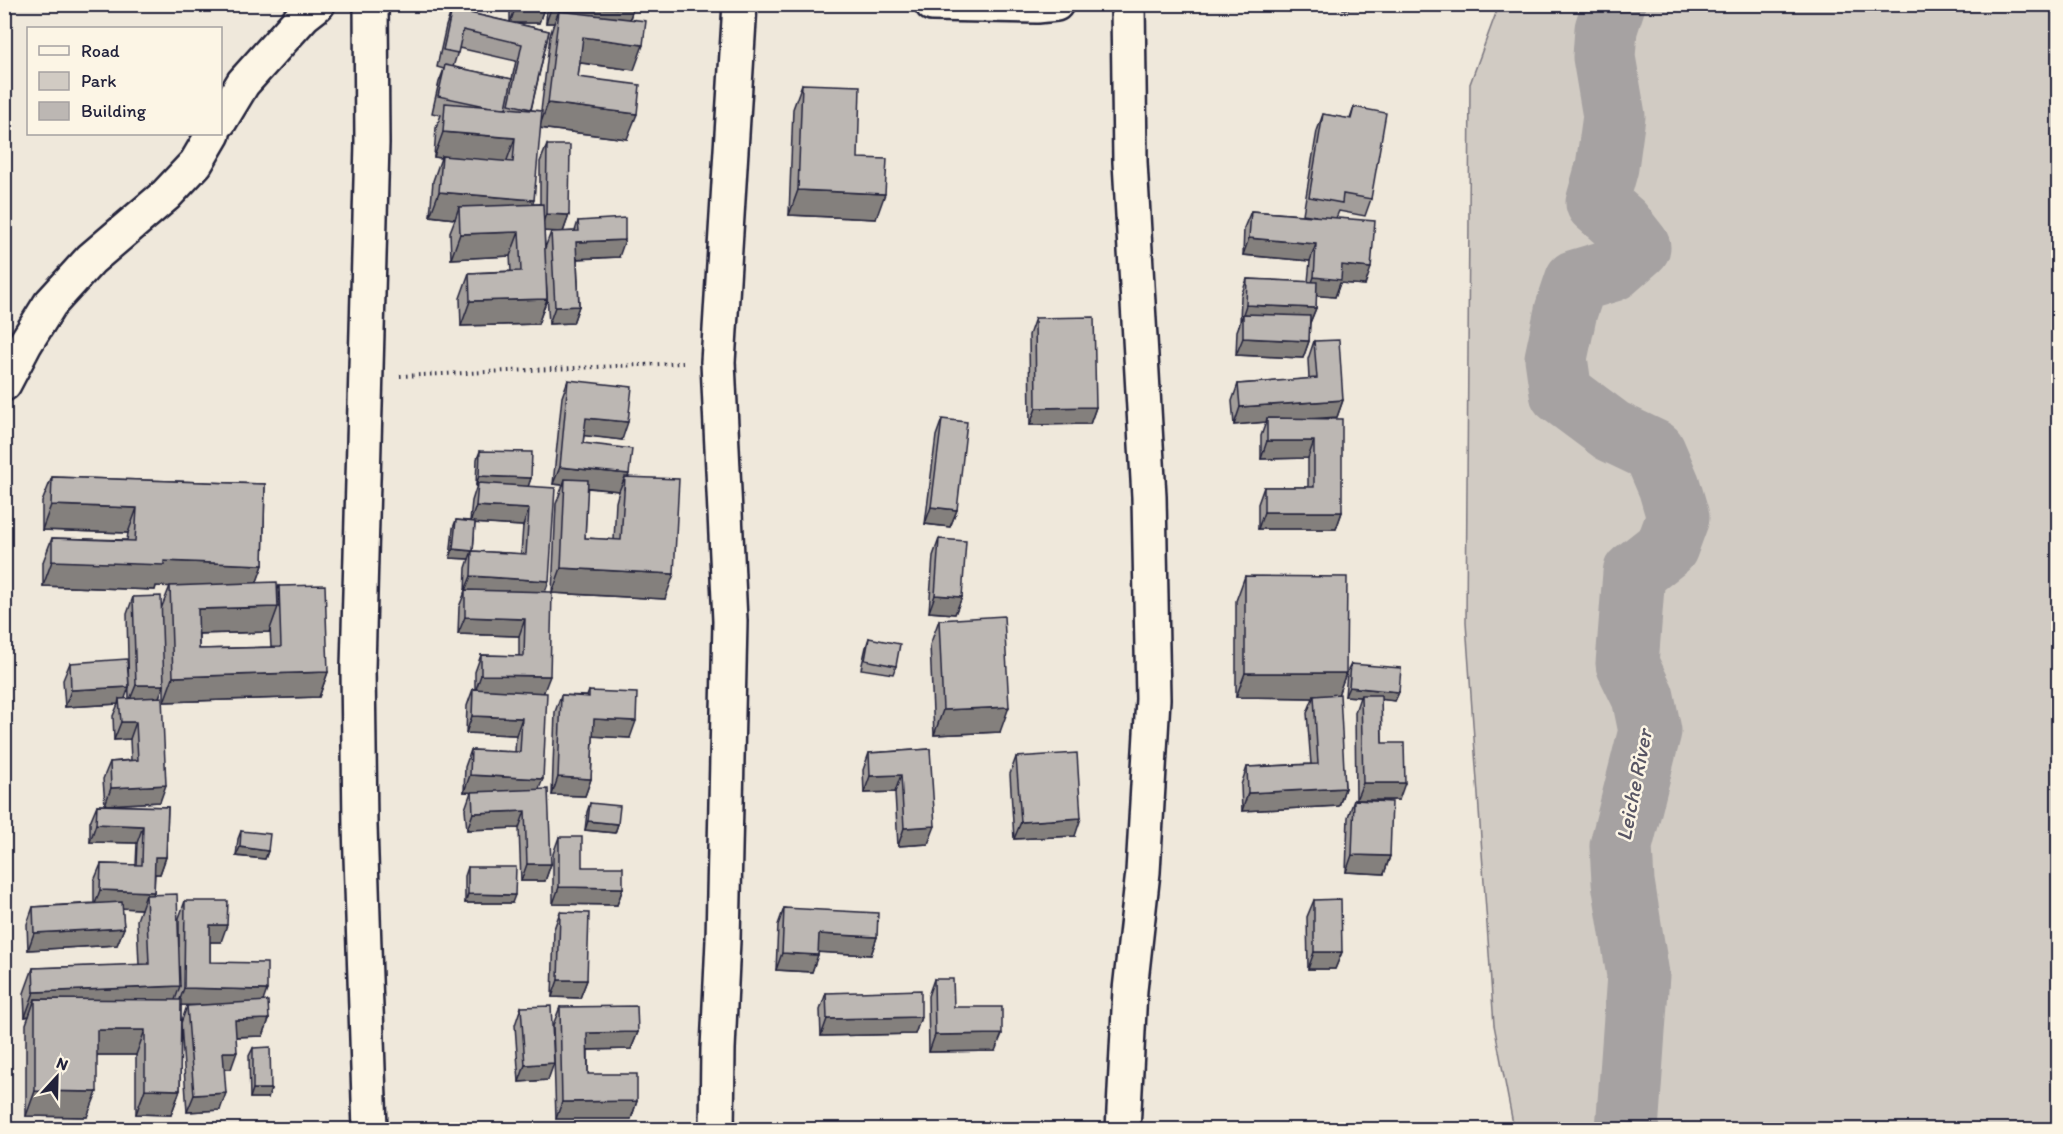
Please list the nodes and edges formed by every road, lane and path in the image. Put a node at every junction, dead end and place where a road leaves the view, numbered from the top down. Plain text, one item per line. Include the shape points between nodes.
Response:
1 (318, 4) edge
2 (371, 4) edge
3 (740, 4) edge
4 (932, 4) edge
5 (1056, 4) edge
6 (1128, 4) edge
7 (222, 118) edge
8 (212, 135) edge
9 (718, 362) junction
10 (366, 377) junction
11 (4, 384) edge
12 (370, 1130) edge
13 (717, 1130) edge
14 (1123, 1130) edge

1 - 7 street via 303,15 243,83
2 - 10 street
3 - 9 street
4 - 5 street
6 - 14 street via 1130,162 1149,497 1153,699
8 - 11 street via 196,163 166,195 91,259 50,304
9 - 10 path
9 - 13 street via 730,621
10 - 12 street via 358,668

